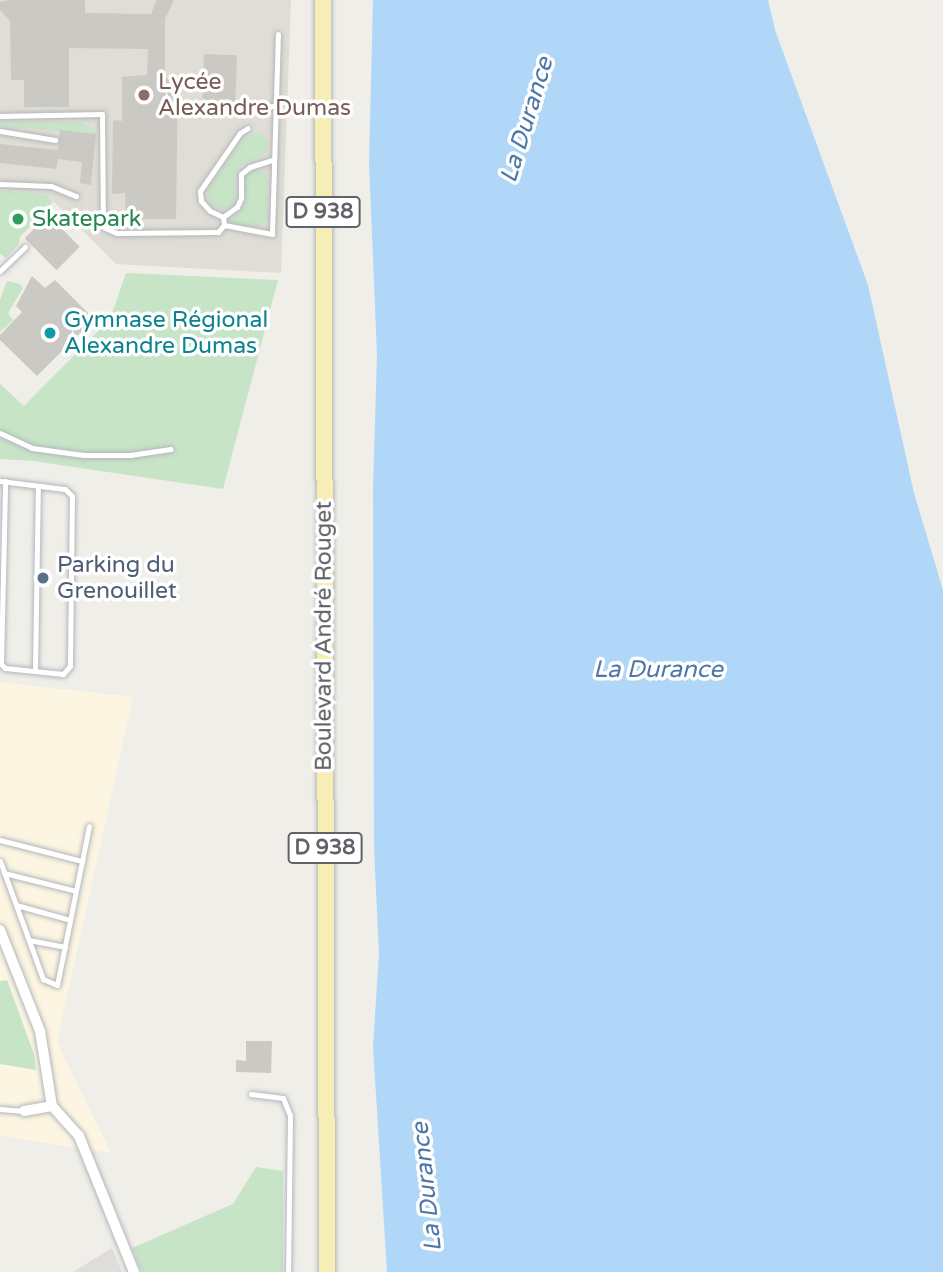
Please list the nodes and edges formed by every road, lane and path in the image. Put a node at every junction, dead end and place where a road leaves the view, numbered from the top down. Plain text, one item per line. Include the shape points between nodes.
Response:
1 (323, 0) edge
2 (278, 34) dead end
3 (240, 105) dead end
4 (275, 106) junction
5 (0, 116) edge
6 (248, 128) dead end
7 (0, 131) edge
8 (55, 140) dead end
9 (274, 159) junction
10 (0, 184) edge
11 (76, 196) dead end
12 (223, 217) junction
13 (224, 225) junction
14 (25, 247) dead end
15 (0, 271) edge
16 (0, 433) edge
17 (171, 449) dead end
18 (2, 481) edge
19 (38, 485) junction
20 (1, 639) edge
21 (35, 671) junction
22 (89, 826) dead end
23 (0, 840) edge
24 (0, 861) edge
25 (82, 861) junction
26 (4, 873) junction
27 (76, 891) junction
28 (16, 905) junction
29 (70, 920) junction
30 (0, 930) edge
31 (29, 940) junction
32 (65, 947) junction
33 (251, 1094) dead end
34 (52, 1105) junction
35 (0, 1108) edge
36 (24, 1111) joint
37 (134, 1272) edge
38 (288, 1272) edge
39 (327, 1272) edge

1 - 39 main road, Boulevard André Rouget / D 938
2 - 4 lane
3 - 4 lane
4 - 9 lane
5 - 13 lane via 102,114 105,228 117,233 218,232
6 - 12 lane via 200,191 209,211
7 - 8 lane
9 - 12 lane via 241,174 241,198
9 - 13 lane via 272,234
10 - 11 lane via 51,186
12 - 13 lane
14 - 15 lane
16 - 17 lane via 32,448 84,455 130,456
18 - 19 lane
18 - 20 lane
19 - 21 lane
19 - 21 lane via 69,491 72,536 69,666 63,674
20 - 21 lane via 3,666
22 - 25 lane
23 - 25 lane
24 - 26 lane
25 - 27 lane
26 - 27 lane
26 - 28 lane
27 - 29 lane
28 - 29 lane
28 - 31 lane
29 - 32 lane
30 - 34 street via 40,1031
31 - 32 lane
31 - 32 lane via 43,979 57,985
33 - 38 lane via 283,1098 290,1115
34 - 36 street
34 - 37 street via 79,1136
35 - 36 lane

